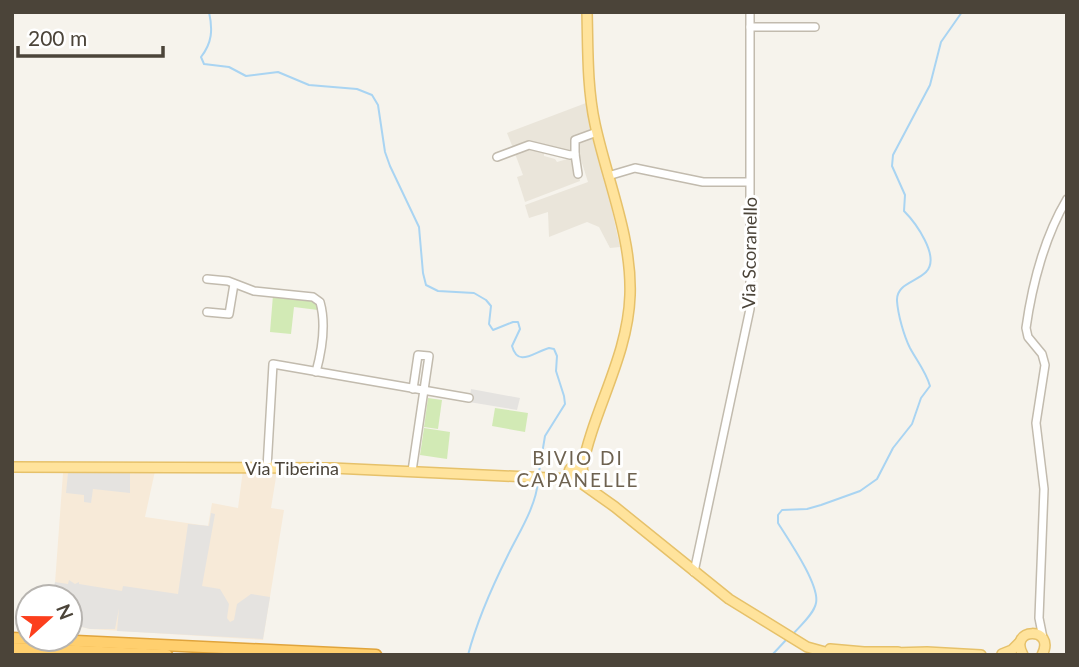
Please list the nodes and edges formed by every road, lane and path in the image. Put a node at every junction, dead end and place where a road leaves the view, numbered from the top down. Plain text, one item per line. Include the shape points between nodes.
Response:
1 (587, 12) edge
2 (750, 12) edge
3 (750, 27) junction
4 (815, 27) dead end
5 (597, 132) junction
6 (575, 154) junction
7 (497, 157) dead end
8 (578, 174) dead end
9 (608, 176) junction
10 (749, 182) junction
11 (1067, 199) edge
12 (207, 279) dead end
13 (234, 284) junction
14 (207, 312) dead end
15 (316, 372) junction
16 (413, 389) junction
17 (424, 390) junction
18 (469, 398) dead end
19 (12, 467) edge
20 (267, 468) junction
21 (412, 471) junction
22 (576, 473) junction
23 (694, 572) junction
24 (1039, 618) junction
25 (1031, 633) junction
26 (12, 638) edge
27 (800, 640) junction
28 (1020, 642) junction
29 (1043, 647) edge
30 (12, 648) edge
31 (898, 652) junction
32 (1000, 654) edge
33 (167, 655) edge
34 (376, 655) edge
35 (836, 655) edge
36 (876, 655) edge
37 (981, 655) edge
38 (1017, 655) edge
39 (1023, 655) edge
40 (1054, 655) edge

1 - 5 main road
2 - 3 street, Via Scoranello
3 - 4 street
3 - 10 street, Via Scoranello
5 - 6 street via 575,140
5 - 9 main road
6 - 7 street via 529,145
6 - 8 street
9 - 10 street via 635,168 706,182
9 - 22 main road via 628,255 630,300 619,357
10 - 23 street, Via Scoranello via 749,313
11 - 24 street via 1040,265 1026,328 1045,365 1036,423 1044,489
12 - 13 street
13 - 14 street via 229,314
13 - 15 street via 320,302 323,319
15 - 16 street
15 - 20 street via 273,364
16 - 17 street
16 - 17 street via 418,355 429,356
17 - 18 street
17 - 21 street
19 - 20 main road, Via Tiberina
20 - 21 main road, Via Tiberina
21 - 22 main road, Via Tiberina via 551,477
22 - 23 main road, Via Tiberina
23 - 27 main road, Via Tiberina
24 - 25 street
24 - 29 street
25 - 28 main road
25 - 29 main road via 1037,634
26 - 34 highway
27 - 31 main road via 842,651
27 - 35 main road via 812,649
28 - 32 main road
28 - 39 main road
29 - 40 main road
30 - 33 highway
31 - 36 main road
31 - 37 main road
32 - 38 main road

